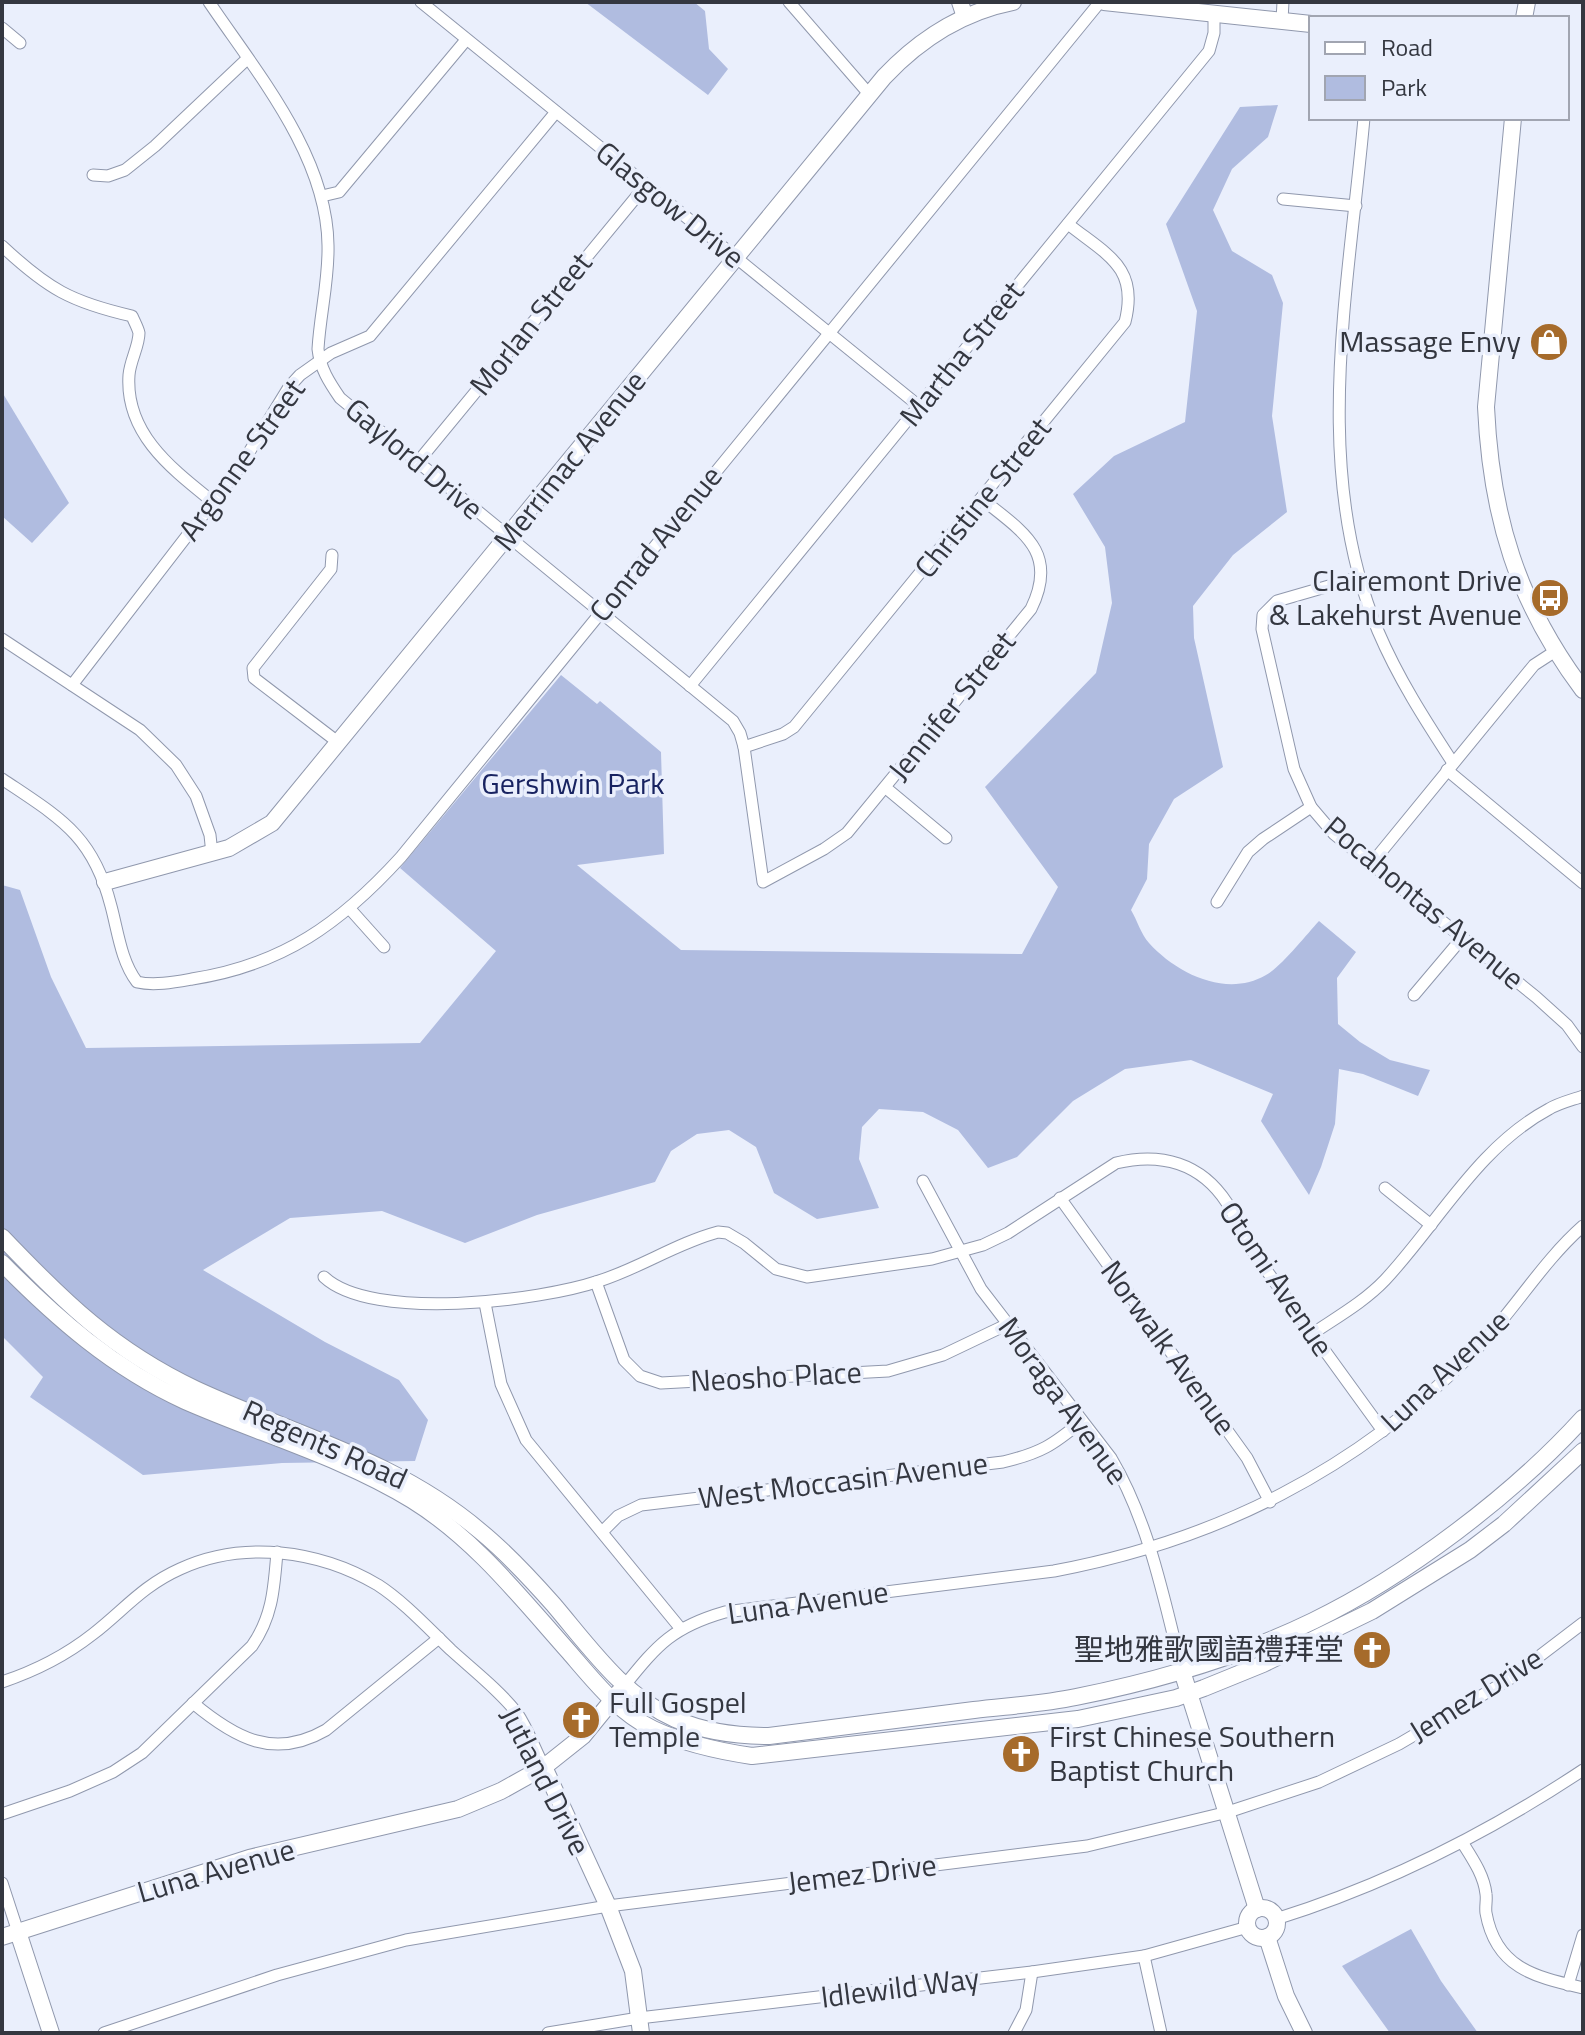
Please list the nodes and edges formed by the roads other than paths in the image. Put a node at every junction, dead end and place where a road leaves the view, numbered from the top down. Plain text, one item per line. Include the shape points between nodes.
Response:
1 (209, 2) edge
2 (421, 2) edge
3 (789, 2) edge
4 (1013, 2) edge
5 (1102, 2) edge
6 (1283, 2) edge
7 (962, 10) edge
8 (1214, 13) junction
9 (1282, 20) junction
10 (1309, 24) edge
11 (2, 28) edge
12 (466, 40) junction
13 (20, 43) dead end
14 (247, 59) junction
15 (869, 94) junction
16 (556, 112) junction
17 (1364, 120) edge
18 (1513, 120) edge
19 (93, 175) dead end
20 (646, 185) junction
21 (322, 196) junction
22 (1283, 199) dead end
23 (1356, 206) junction
24 (1068, 224) junction
25 (2, 246) edge
26 (736, 258) junction
27 (829, 333) junction
28 (320, 363) junction
29 (919, 406) junction
30 (417, 463) junction
31 (982, 499) junction
32 (213, 502) junction
33 (507, 537) junction
34 (332, 555) dead end
35 (1360, 577) junction
36 (600, 613) junction
37 (2, 639) edge
38 (1554, 652) junction
39 (72, 685) junction
40 (690, 686) junction
41 (1583, 690) edge
42 (339, 743) junction
43 (744, 747) junction
44 (1450, 767) junction
45 (2, 779) edge
46 (886, 788) junction
47 (1311, 807) junction
48 (946, 838) dead end
49 (212, 854) junction
50 (1372, 863) junction
51 (105, 882) junction
52 (763, 882) joint
53 (1583, 883) edge
54 (1217, 902) dead end
55 (350, 909) junction
56 (1463, 937) junction
57 (384, 947) dead end
58 (1414, 995) dead end
59 (1583, 1047) edge
60 (1583, 1096) edge
61 (923, 1181) dead end
62 (1385, 1188) dead end
63 (1060, 1198) junction
64 (1431, 1225) junction
65 (1583, 1226) edge
66 (2, 1237) edge
67 (960, 1251) junction
68 (2, 1263) edge
69 (324, 1277) dead end
70 (596, 1282) junction
71 (485, 1303) junction
72 (1008, 1324) junction
73 (1312, 1334) junction
74 (1583, 1418) edge
75 (1082, 1421) junction
76 (1383, 1431) junction
77 (1583, 1451) edge
78 (1270, 1502) junction
79 (602, 1532) junction
80 (1149, 1548) junction
81 (277, 1552) junction
82 (1583, 1623) edge
83 (681, 1629) junction
84 (439, 1638) junction
85 (1182, 1671) junction
86 (2, 1682) edge
87 (625, 1685) junction
88 (1190, 1693) junction
89 (612, 1700) junction
90 (193, 1703) junction
91 (544, 1767) junction
92 (1583, 1770) edge
93 (1228, 1812) junction
94 (2, 1814) edge
95 (1462, 1842) junction
96 (2, 1883) edge
97 (608, 1906) junction
98 (1257, 1909) junction
99 (1276, 1919) junction
100 (1248, 1927) junction
101 (10, 1935) edge
102 (1583, 1935) edge
103 (1267, 1937) junction
104 (1144, 1956) junction
105 (1032, 1972) junction
106 (1568, 1985) junction
107 (1583, 1988) edge
108 (640, 2026) edge
109 (51, 2033) edge
110 (104, 2033) edge
111 (548, 2033) edge
112 (1014, 2033) edge
113 (1161, 2033) edge
114 (1304, 2033) edge

1 - 14 street, Gaylord Drive
2 - 12 street, Glasgow Drive
3 - 15 street
4 - 7 main road, Merrimac Avenue
5 - 8 main road
5 - 27 street, Conrad Avenue
6 - 9 street
7 - 15 main road, Merrimac Avenue
8 - 9 main road
8 - 24 street, Martha Street via 1209,51
9 - 10 main road
11 - 13 street
12 - 16 street, Glasgow Drive
12 - 21 street via 339,192
14 - 19 street via 125,170
14 - 21 street, Gaylord Drive via 300,142
15 - 26 main road, Merrimac Avenue
16 - 20 street, Glasgow Drive
16 - 28 street, Argonne Street via 370,336
17 - 23 street
18 - 38 main road via 1486,407 1488,449 1515,567
20 - 26 street, Glasgow Drive
20 - 30 street, Morlan Street
21 - 28 street, Gaylord Drive via 328,244
22 - 23 street
23 - 35 street via 1340,369 1339,460
24 - 29 street, Martha Street
24 - 31 street, Christine Street via 1123,271 1130,301 1125,322
25 - 32 street via 43,283 88,306 132,316 139,333 128,393 145,438 165,463
26 - 27 street, Glasgow Drive
26 - 33 main road, Merrimac Avenue
27 - 29 street, Glasgow Drive
27 - 36 street, Conrad Avenue
28 - 30 street, Gaylord Drive via 340,398
28 - 32 street, Argonne Street via 289,387
29 - 40 street, Martha Street
30 - 33 street, Gaylord Drive
31 - 43 street, Christine Street via 794,727
31 - 46 street, Jennifer Street via 1034,544 1042,566 1040,592
32 - 39 street, Argonne Street
33 - 36 street, Gaylord Drive
33 - 42 main road, Merrimac Avenue
34 - 42 street via 331,569 253,668 254,678
35 - 44 street via 1409,695
35 - 47 street, Pocahontas Avenue via 1277,601 1263,615 1294,769
36 - 40 street, Gaylord Drive
36 - 55 street, Conrad Avenue via 401,857
37 - 39 street
38 - 41 main road
38 - 44 street via 1534,665
39 - 49 street via 140,730 176,765 196,796
40 - 43 street, Gaylord Drive via 733,721
42 - 49 main road, Merrimac Avenue via 272,823
43 - 52 street, Gaylord Drive
44 - 50 street
44 - 53 street
45 - 51 street via 82,839
46 - 48 street
46 - 52 street, Jennifer Street via 847,833
47 - 50 street, Pocahontas Avenue via 1334,834
47 - 54 street via 1248,852
49 - 51 main road, Merrimac Avenue
50 - 56 street, Pocahontas Avenue
51 - 55 street, Conrad Avenue via 127,969 144,984 206,977 257,963 308,939
55 - 57 street
56 - 58 street
56 - 59 street, Pocahontas Avenue via 1567,1025
60 - 64 street via 1551,1107 1515,1130
61 - 67 street, Moraga Avenue
62 - 64 street
63 - 67 street via 1008,1233
63 - 73 street, Otomi Avenue via 1116,1163 1165,1158 1184,1165 1227,1203 1243,1238
63 - 78 street, Norwalk Avenue via 1247,1458
64 - 73 street via 1384,1281
65 - 76 street, Luna Avenue via 1477,1349
66 - 87 main road, Regents Road via 59,1297 131,1354 195,1389 425,1489 520,1567
67 - 70 street via 807,1277 776,1269 744,1243 718,1232
67 - 72 street, Moraga Avenue
68 - 89 main road, Regents Road via 48,1310 105,1356 182,1400 413,1501 475,1548
69 - 71 street via 365,1296 415,1303
70 - 71 street
70 - 72 street, Neosho Place via 624,1360 640,1376 661,1383 888,1371 943,1355
71 - 79 street via 501,1384 516,1421
72 - 75 street, Moraga Avenue
73 - 76 street, Otomi Avenue
74 - 85 main road, Regents Road via 1489,1506 1362,1595 1255,1647
75 - 79 street, West Moccasin Avenue via 1052,1446 1003,1462 641,1505 618,1516
75 - 80 street, Moraga Avenue via 1124,1480
76 - 78 street, Luna Avenue
77 - 88 main road, Regents Road via 1470,1550 1372,1611
78 - 80 street, Luna Avenue
79 - 83 street
80 - 83 street, Luna Avenue via 1054,1571 725,1612
80 - 85 street, Moraga Avenue
81 - 84 street, Jutland Drive via 343,1568 380,1587
81 - 86 street, Jutland Drive via 247,1552 179,1569 139,1592 58,1658
81 - 90 street via 273,1601 263,1629
82 - 93 street, Jemez Drive via 1508,1680 1399,1744 1319,1782
83 - 87 street, Luna Avenue via 658,1644
84 - 90 street via 312,1738 273,1745 245,1739
84 - 91 street, Jutland Drive via 518,1715
85 - 87 main road, Regents Road via 1075,1698 769,1736 734,1736 675,1719
85 - 88 main road, Moraga Avenue
87 - 89 main road, Luna Avenue
88 - 89 main road, Regents Road via 1078,1719 752,1756 704,1748 652,1729
88 - 93 main road, Moraga Avenue
89 - 91 main road, Luna Avenue via 583,1736
90 - 94 street via 142,1753 113,1772
91 - 97 main road, Jutland Drive
91 - 101 main road, Luna Avenue via 458,1809 249,1858
92 - 95 street
93 - 97 street, Jemez Drive via 1087,1846
93 - 98 main road, Moraga Avenue
95 - 99 street via 1365,1888
95 - 106 street via 1478,1868 1486,1890 1486,1913 1503,1954 1518,1968
96 - 101 street
97 - 108 main road, Jutland Drive via 633,1971
97 - 110 street, Jemez Drive via 406,1940 277,1975
98 - 99 main road via 1271,1911
98 - 100 main road via 1248,1918
99 - 103 main road
100 - 103 main road via 1258,1937
100 - 104 street, Idlewild Way
101 - 109 main road
102 - 106 street
103 - 114 main road
104 - 105 street, Idlewild Way
104 - 113 street
105 - 108 street, Idlewild Way
105 - 112 street via 1026,2010
106 - 107 street
108 - 111 street, Idlewild Way

